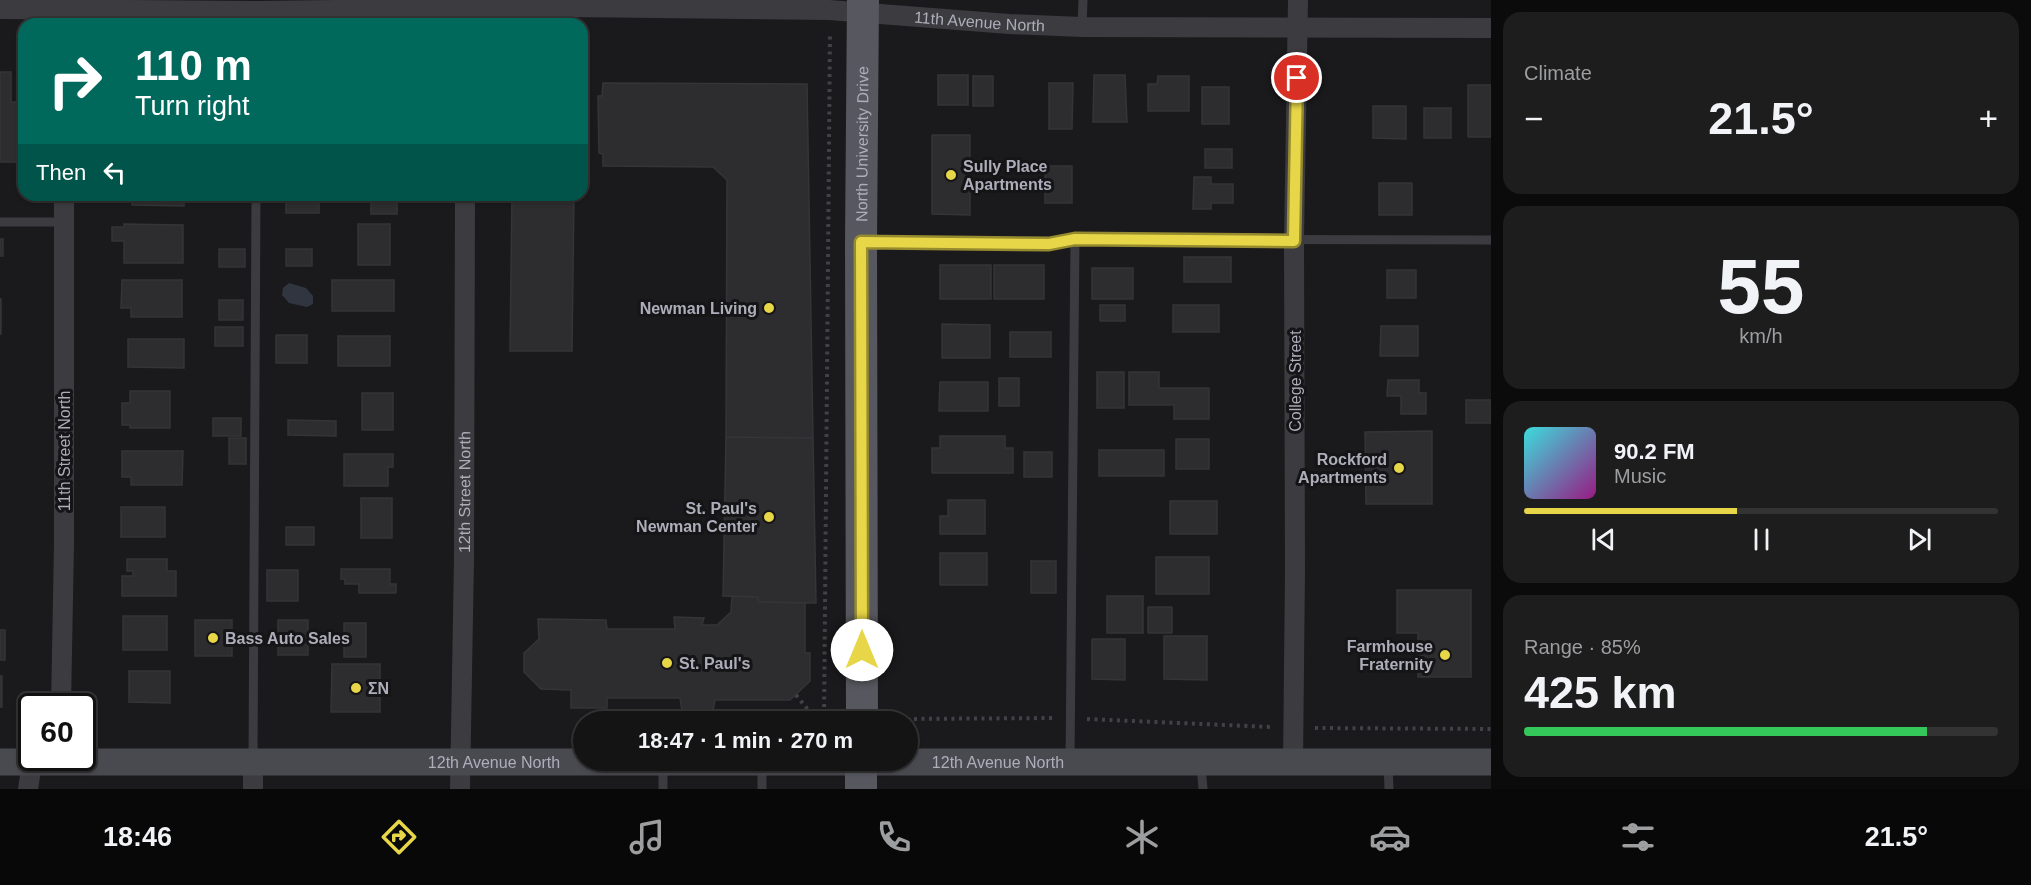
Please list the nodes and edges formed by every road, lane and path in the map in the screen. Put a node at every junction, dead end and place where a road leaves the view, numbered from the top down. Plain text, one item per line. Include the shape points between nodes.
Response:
1 (1083, 0) edge
2 (1298, 0) edge
3 (863, 6) edge
4 (0, 9) edge
5 (66, 11) edge
6 (465, 11) edge
7 (257, 17) edge
8 (1082, 27) junction
9 (1298, 28) junction
10 (1491, 28) edge
11 (830, 32) dead end
12 (64, 201) edge
13 (256, 201) edge
14 (465, 201) edge
15 (0, 222) edge
16 (64, 222) junction
17 (1075, 239) junction
18 (1491, 240) edge
19 (1294, 241) junction
20 (861, 242) junction
21 (61, 693) edge
22 (796, 695) dead end
23 (809, 711) edge
24 (824, 711) edge
25 (862, 711) edge
26 (1071, 718) junction
27 (918, 719) edge
28 (1293, 727) junction
29 (1491, 729) edge
30 (0, 762) edge
31 (18, 762) edge
32 (1388, 762) junction
33 (1491, 762) edge
34 (1070, 763) junction
35 (1293, 763) junction
36 (96, 765) edge
37 (918, 769) edge
38 (40, 771) edge
39 (861, 771) edge
40 (253, 776) edge
41 (460, 776) edge
42 (663, 776) edge
43 (762, 776) edge
44 (1202, 776) edge
45 (28, 789) edge
46 (1389, 789) edge

1 - 8 lane
2 - 9 street, College Street
3 - 6 street, 11th Avenue North via 830,10 593,7
3 - 8 street, 11th Avenue North via 1009,24
3 - 20 main road, North University Drive
4 - 5 street, 11th Avenue North
5 - 7 street, 11th Avenue North
6 - 7 street, 11th Avenue North
8 - 9 street, 11th Avenue North
9 - 10 street, 11th Avenue North
9 - 19 street, College Street
11 - 24 path
12 - 16 street, 11th Street North
13 - 40 lane
14 - 41 street, 12th Street North
15 - 16 lane
16 - 21 street, 11th Street North
17 - 19 lane
17 - 20 lane via 1049,244
17 - 26 lane
18 - 19 lane
19 - 28 street, College Street
20 - 25 main road, North University Drive
22 - 23 path
26 - 27 path
26 - 28 path
26 - 34 lane
28 - 29 path
28 - 35 street, College Street
30 - 31 main road, 12th Avenue North
32 - 33 main road, 12th Avenue North
32 - 35 main road, 12th Avenue North
32 - 46 lane
34 - 37 main road, 12th Avenue North
34 - 44 main road, 12th Avenue North
35 - 44 main road, 12th Avenue North
36 - 40 main road, 12th Avenue North
38 - 45 street
39 - 43 main road, 12th Avenue North
40 - 41 main road, 12th Avenue North
41 - 42 main road, 12th Avenue North
42 - 43 main road, 12th Avenue North

